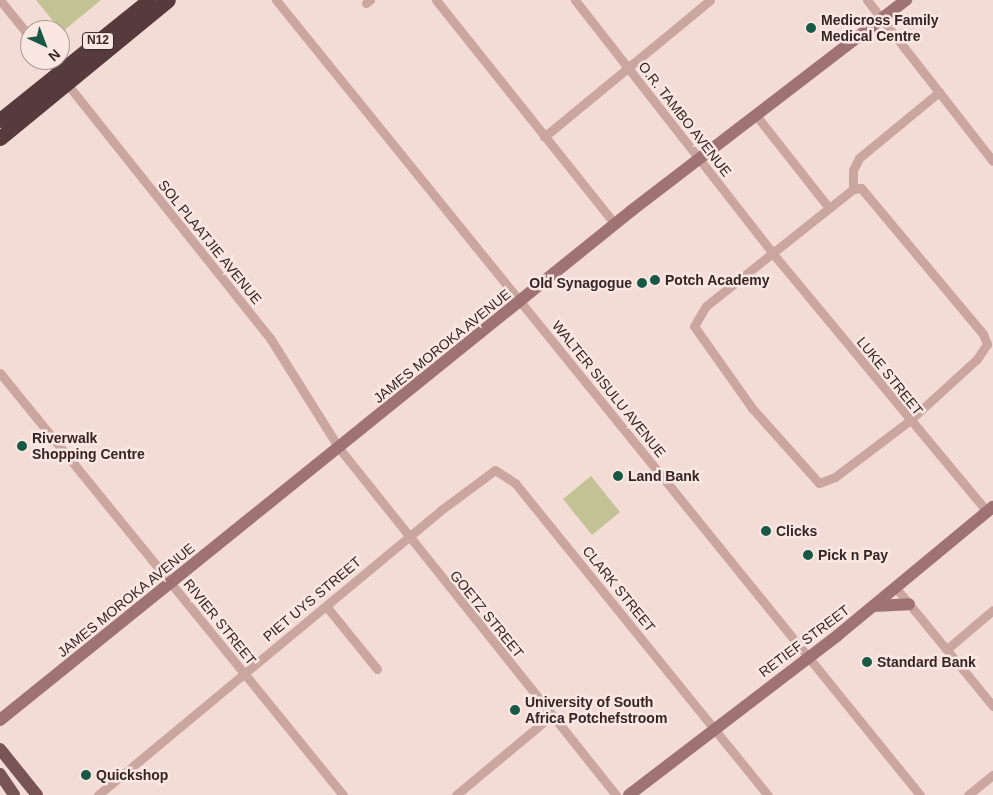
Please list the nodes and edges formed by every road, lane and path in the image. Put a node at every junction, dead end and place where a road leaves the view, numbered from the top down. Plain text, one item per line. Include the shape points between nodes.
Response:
1 (0, 0) edge
2 (148, 0) edge
3 (168, 0) edge
4 (276, 0) edge
5 (436, 0) edge
6 (575, 0) edge
7 (710, 0) edge
8 (867, 0) edge
9 (906, 0) edge
10 (882, 19) junction
11 (20, 25) edge
12 (628, 68) junction
13 (56, 70) edge
14 (62, 78) junction
15 (939, 92) junction
16 (755, 114) junction
17 (0, 120) edge
18 (544, 137) junction
19 (0, 138) edge
20 (698, 158) junction
21 (993, 161) edge
22 (853, 189) junction
23 (829, 208) junction
24 (616, 224) junction
25 (774, 256) junction
26 (521, 302) junction
27 (0, 373) edge
28 (909, 421) junction
29 (339, 448) junction
30 (501, 471) joint
31 (990, 509) edge
32 (408, 537) junction
33 (170, 582) junction
34 (896, 588) junction
35 (909, 604) junction
36 (326, 606) junction
37 (873, 607) junction
38 (993, 610) edge
39 (947, 649) junction
40 (810, 657) junction
41 (377, 669) dead end
42 (244, 674) junction
43 (993, 706) edge
44 (552, 715) junction
45 (0, 720) edge
46 (714, 728) junction
47 (0, 750) edge
48 (993, 774) edge
49 (2, 777) edge
50 (14, 795) edge
51 (37, 795) edge
52 (98, 795) edge
53 (344, 795) edge
54 (456, 795) edge
55 (616, 795) edge
56 (629, 795) edge
57 (768, 795) edge
58 (920, 795) edge
59 (968, 795) edge

1 - 11 street
2 - 14 highway, N12
3 - 14 highway, N12
4 - 26 street, WALTER SISULU AVENUE
5 - 18 street
6 - 12 street, O.R. TAMBO AVENUE
7 - 12 street
8 - 10 street
9 - 10 street, JAMES MOROKA AVENUE
10 - 15 street
10 - 16 street, JAMES MOROKA AVENUE
12 - 18 street
12 - 20 street, O.R. TAMBO AVENUE
13 - 14 street, SOL PLAATJIE AVENUE
14 - 17 highway, N12
14 - 19 highway, N12
14 - 29 street, SOL PLAATJIE AVENUE via 270,338
15 - 21 street
15 - 22 street via 860,158 853,170
16 - 20 street, JAMES MOROKA AVENUE
16 - 23 street
18 - 24 street
20 - 24 street, JAMES MOROKA AVENUE
20 - 25 street, O.R. TAMBO AVENUE
22 - 23 street
22 - 28 street via 861,188 871,196 983,334 987,344 978,359
23 - 25 street
24 - 26 street, JAMES MOROKA AVENUE
25 - 28 street, LUKE STREET
25 - 28 street via 706,306 693,329 809,477 819,483 827,482
26 - 29 street, JAMES MOROKA AVENUE
26 - 40 street, WALTER SISULU AVENUE
27 - 33 street, RIVIER STREET
28 - 31 street, LUKE STREET
29 - 32 street, GOETZ STREET
29 - 33 street, JAMES MOROKA AVENUE
30 - 32 street, PIET UYS STREET via 486,475
30 - 46 street, CLARK STREET via 515,483
31 - 34 street, RETIEF STREET
32 - 36 street, PIET UYS STREET
32 - 44 street, GOETZ STREET
33 - 42 street, RIVIER STREET
33 - 45 street, JAMES MOROKA AVENUE
34 - 35 street
34 - 37 street, RETIEF STREET
35 - 37 street
35 - 39 street
36 - 41 street
36 - 42 street, PIET UYS STREET
37 - 40 street, RETIEF STREET
38 - 39 street
39 - 43 street
40 - 46 street, RETIEF STREET
40 - 58 street, WALTER SISULU AVENUE
42 - 52 street, PIET UYS STREET
42 - 53 street, RIVIER STREET
44 - 54 street
44 - 55 street, GOETZ STREET
46 - 56 street, RETIEF STREET
46 - 57 street, CLARK STREET
47 - 51 main road
48 - 59 street
49 - 50 main road

